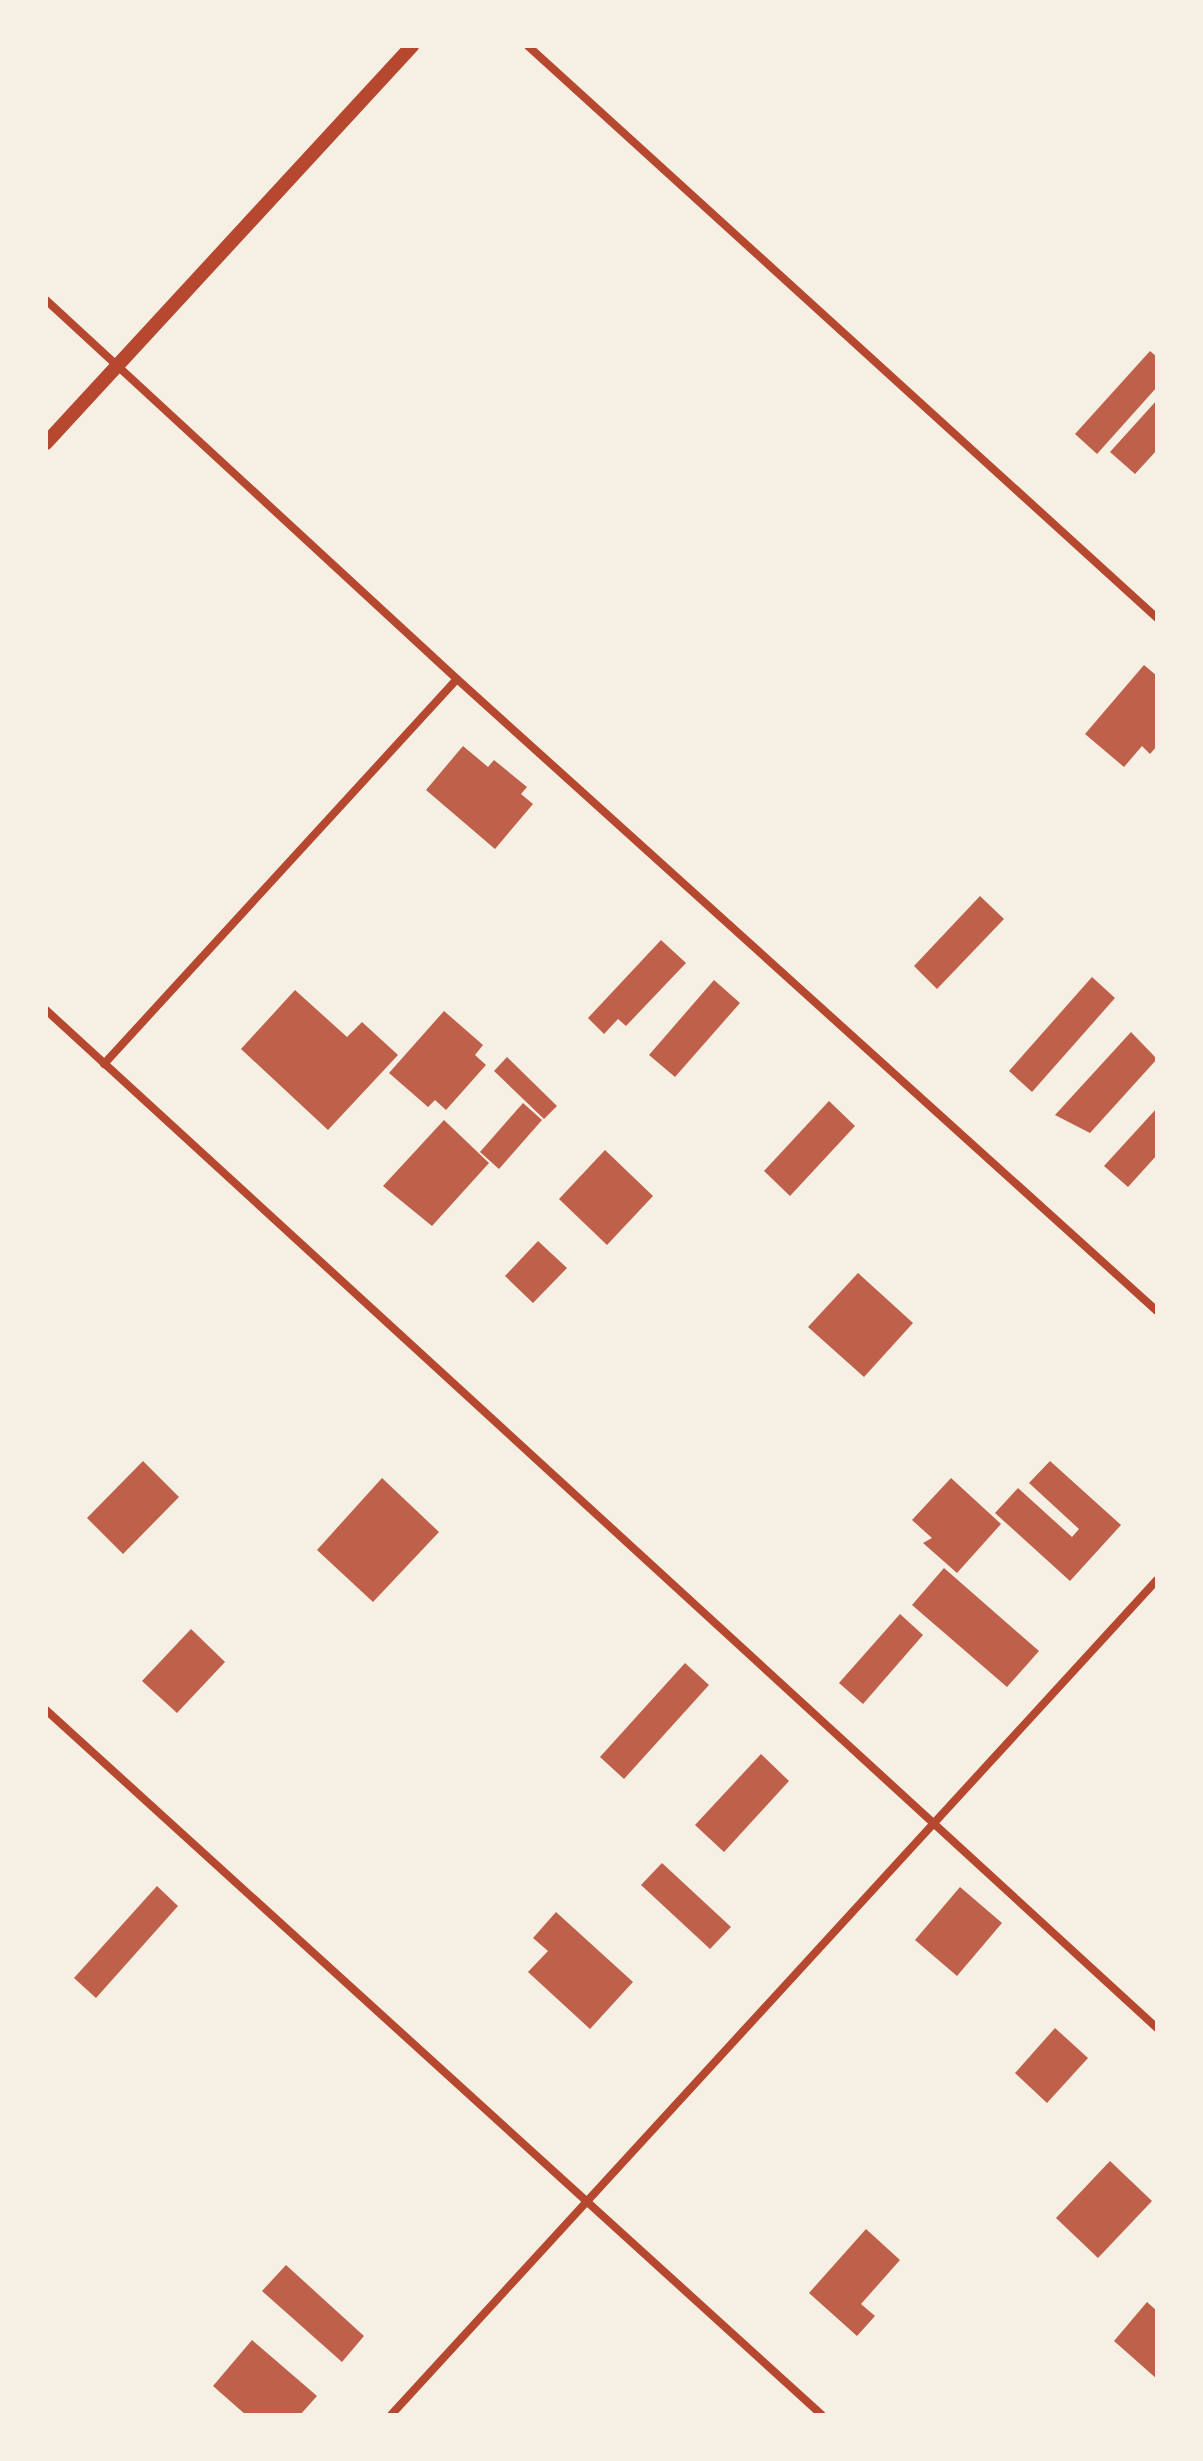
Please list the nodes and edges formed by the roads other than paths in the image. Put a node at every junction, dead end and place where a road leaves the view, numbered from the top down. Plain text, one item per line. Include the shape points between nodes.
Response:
1 (412, 46) edge
2 (528, 46) edge
3 (46, 300) edge
4 (117, 365) junction
5 (46, 443) edge
6 (1157, 618) edge
7 (457, 679) junction
8 (46, 1010) edge
9 (104, 1064) junction
10 (1157, 1311) edge
11 (1157, 1580) edge
12 (46, 1710) edge
13 (933, 1825) junction
14 (1157, 2028) edge
15 (587, 2201) junction
16 (391, 2415) edge
17 (822, 2415) edge

1 - 4 street
2 - 6 street
3 - 4 street
4 - 5 street
4 - 7 street
7 - 9 street
7 - 10 street
8 - 9 street
9 - 13 street
11 - 13 street
12 - 15 street
13 - 14 street
13 - 15 street
15 - 16 street
15 - 17 street

